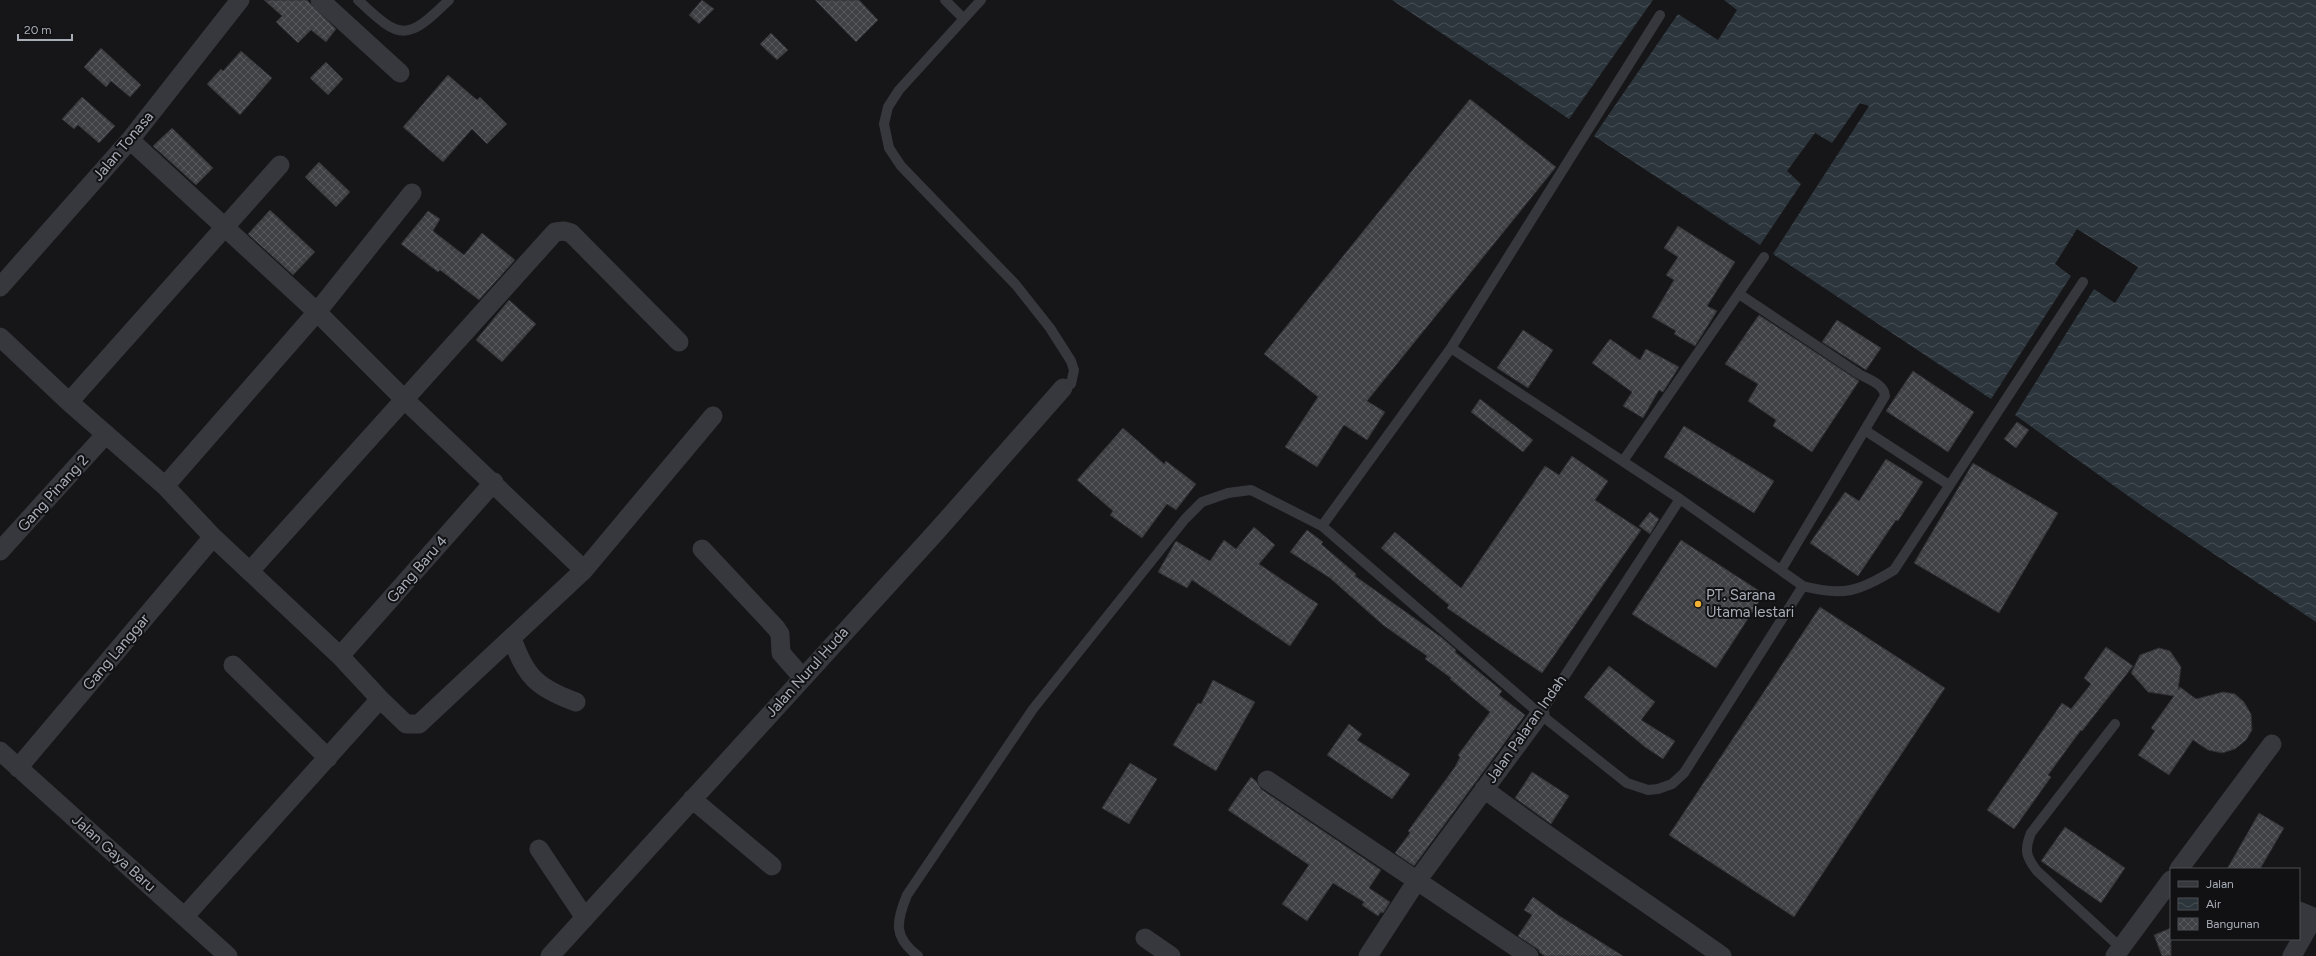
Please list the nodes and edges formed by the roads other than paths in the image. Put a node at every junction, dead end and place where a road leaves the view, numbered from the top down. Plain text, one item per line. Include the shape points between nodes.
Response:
1 (240, 0) edge
2 (320, 0) edge
3 (358, 0) edge
4 (450, 0) edge
5 (945, 0) edge
6 (981, 0) edge
7 (1660, 15) dead end
8 (963, 18) junction
9 (400, 73) dead end
10 (130, 140) junction
11 (280, 165) dead end
12 (412, 193) dead end
13 (225, 228) junction
14 (1764, 257) dead end
15 (2083, 282) dead end
16 (0, 287) edge
17 (1739, 294) junction
18 (317, 312) junction
19 (0, 338) edge
20 (679, 342) dead end
21 (1451, 348) junction
22 (1063, 388) joint
23 (405, 400) junction
24 (69, 402) junction
25 (713, 416) dead end
26 (1866, 431) junction
27 (106, 434) junction
28 (1623, 461) junction
29 (494, 482) junction
30 (1950, 485) junction
31 (165, 486) junction
32 (1680, 499) junction
33 (1322, 526) junction
34 (213, 537) junction
35 (702, 549) dead end
36 (0, 551) edge
37 (584, 570) junction
38 (1781, 570) junction
39 (250, 571) junction
40 (1803, 586) junction
41 (512, 638) junction
42 (340, 656) junction
43 (233, 665) dead end
44 (802, 677) junction
45 (380, 699) junction
46 (576, 702) dead end
47 (1540, 714) junction
48 (2115, 724) dead end
49 (2272, 744) dead end
50 (0, 751) edge
51 (328, 758) junction
52 (18, 768) junction
53 (1267, 780) dead end
54 (1484, 789) junction
55 (692, 799) junction
56 (539, 849) dead end
57 (772, 866) dead end
58 (2180, 868) edge
59 (2170, 881) edge
60 (1416, 882) junction
61 (185, 916) junction
62 (2310, 916) edge
63 (584, 918) junction
64 (1145, 938) dead end
65 (2300, 938) edge
66 (2299, 940) edge
67 (2118, 952) edge
68 (228, 956) edge
69 (550, 956) edge
70 (918, 956) edge
71 (1171, 956) edge
72 (1368, 956) edge
73 (1529, 956) edge
74 (1722, 956) edge
75 (2292, 956) edge

1 - 10 street, Jalan Tonasa
2 - 9 street
3 - 4 lane via 390,28 400,32 410,31
5 - 8 lane
6 - 8 lane
7 - 21 lane
8 - 22 lane via 899,90 888,107 884,124 889,148 901,166 1016,285 1050,328 1074,370 1071,384
10 - 13 street
10 - 16 street, Jalan Tonasa
11 - 13 street
12 - 18 street
13 - 18 street
13 - 24 street
14 - 17 lane
15 - 30 lane
17 - 26 lane via 1885,391 1885,396
17 - 28 lane
18 - 23 street
18 - 31 street
19 - 24 street
20 - 23 street via 571,233 555,232
21 - 28 lane
21 - 33 lane
22 - 44 street, Jalan Nurul Huda via 936,532
23 - 29 street
23 - 39 street
24 - 27 street
25 - 37 street
26 - 30 lane
26 - 38 lane
27 - 31 street
27 - 36 street, Gang Pinang 2
28 - 32 lane
29 - 37 street
29 - 42 street, Gang Baru 4
30 - 40 lane via 1894,570 1852,591 1827,592
31 - 34 street
32 - 38 lane
32 - 47 lane, Jalan Palaran Indah
33 - 47 lane
33 - 70 lane via 1251,490 1228,493 1202,502 1185,519 1033,709 907,895 900,911 900,937 907,948
34 - 39 street
34 - 52 street, Gang Langgar
35 - 44 street via 776,628 780,634 781,654
37 - 41 street
38 - 40 lane
39 - 42 street
40 - 47 lane via 1684,773 1672,784 1648,790 1627,782
41 - 45 street via 419,724 406,724
41 - 46 street via 523,667 547,690
42 - 45 street
43 - 51 street
44 - 55 street, Jalan Nurul Huda
45 - 51 street
47 - 54 street, Jalan Palaran Indah
48 - 67 lane via 2031,833 2026,846 2026,857
49 - 58 street
50 - 52 street, Jalan Gaya Baru
51 - 61 street
52 - 61 street, Jalan Gaya Baru
53 - 60 street
54 - 60 street, Jalan Palaran Indah
54 - 74 street
55 - 57 street
55 - 63 street, Jalan Nurul Huda
56 - 63 street
59 - 67 street
60 - 72 street, Jalan Palaran Indah
60 - 73 street
61 - 68 street, Jalan Gaya Baru
62 - 65 street
63 - 69 street, Jalan Nurul Huda
64 - 71 street
66 - 75 street

